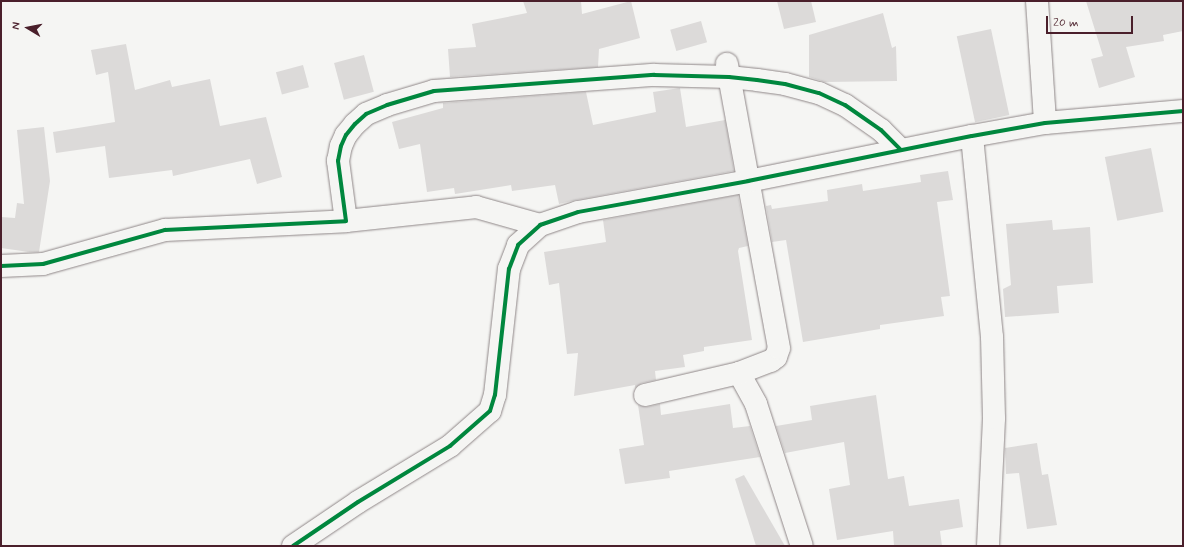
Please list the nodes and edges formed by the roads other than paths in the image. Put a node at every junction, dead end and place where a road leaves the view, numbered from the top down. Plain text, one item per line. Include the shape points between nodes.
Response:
1 (1037, 1) edge
2 (728, 71) junction
3 (1183, 111) edge
4 (1045, 123) junction
5 (972, 136) junction
6 (900, 149) junction
7 (748, 181) junction
8 (346, 221) junction
9 (540, 225) junction
10 (1, 266) edge
11 (738, 373) junction
12 (645, 395) dead end
13 (293, 546) edge
14 (802, 546) edge
15 (988, 546) edge

1 - 4 street
2 - 6 street via 819,93 869,121
2 - 7 street
2 - 8 street via 434,92 387,104 366,114 355,124 341,146 338,161
3 - 4 street
4 - 5 street
5 - 6 street
5 - 15 street via 992,345 994,418
6 - 7 street
7 - 9 street via 578,212
7 - 11 street via 779,348 776,357 771,361
8 - 9 street via 476,207
8 - 10 street via 165,230 43,264
9 - 13 street via 518,245 509,269 495,395 490,411 450,446 358,502
11 - 12 street
11 - 14 street via 756,404

